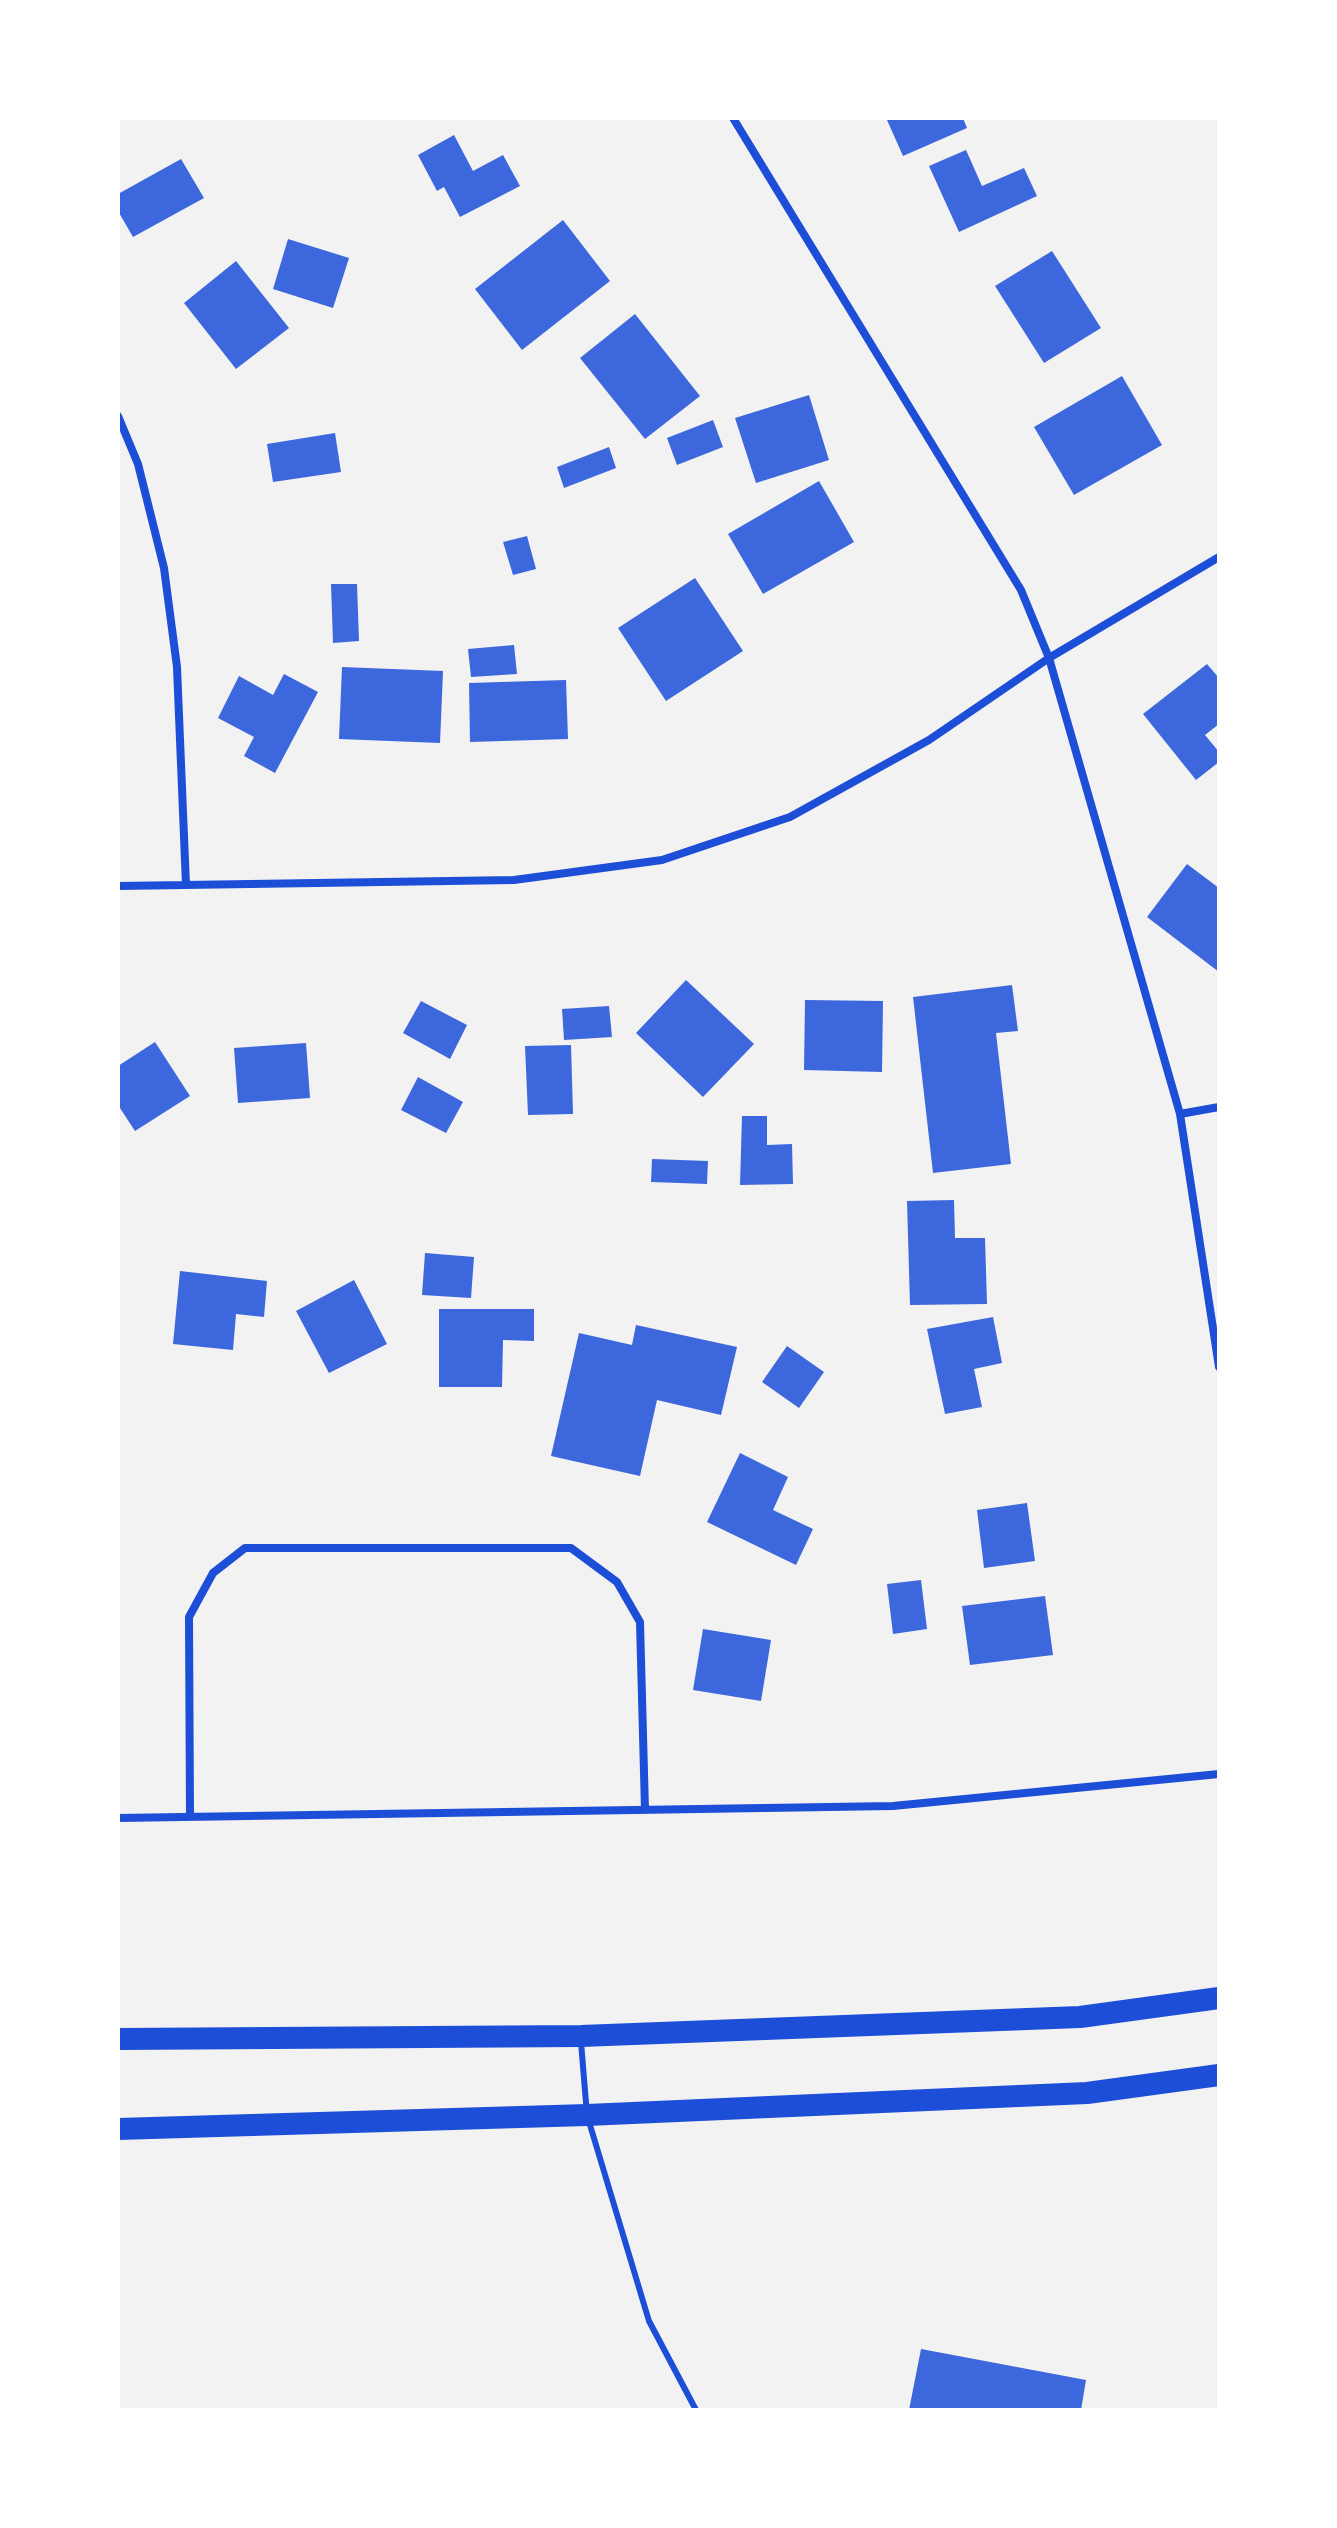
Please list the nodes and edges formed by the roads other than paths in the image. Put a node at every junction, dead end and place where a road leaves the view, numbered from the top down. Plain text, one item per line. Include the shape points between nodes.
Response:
1 (733, 118) edge
2 (118, 416) edge
3 (1219, 557) edge
4 (1049, 658) junction
5 (186, 885) junction
6 (118, 886) edge
7 (1219, 1107) edge
8 (1180, 1114) junction
9 (1219, 1367) edge
10 (1219, 1774) edge
11 (645, 1810) junction
12 (190, 1816) junction
13 (118, 1818) edge
14 (1219, 1998) edge
15 (581, 2036) junction
16 (118, 2039) edge
17 (1219, 2075) edge
18 (587, 2115) junction
19 (118, 2129) edge
20 (696, 2410) edge

1 - 4 street via 1021,590
2 - 5 street via 138,464 164,568 177,667
3 - 4 street
4 - 5 street via 929,740 790,817 662,860 514,880
4 - 8 street
5 - 6 street
7 - 8 street
8 - 9 street
10 - 11 street via 893,1806
11 - 12 street
11 - 12 street via 640,1622 617,1582 571,1548 245,1548 213,1573 189,1617
12 - 13 street
14 - 15 highway via 1080,2017
15 - 16 highway
15 - 18 lane
17 - 18 highway via 1087,2093
18 - 19 highway
18 - 20 lane via 649,2321

